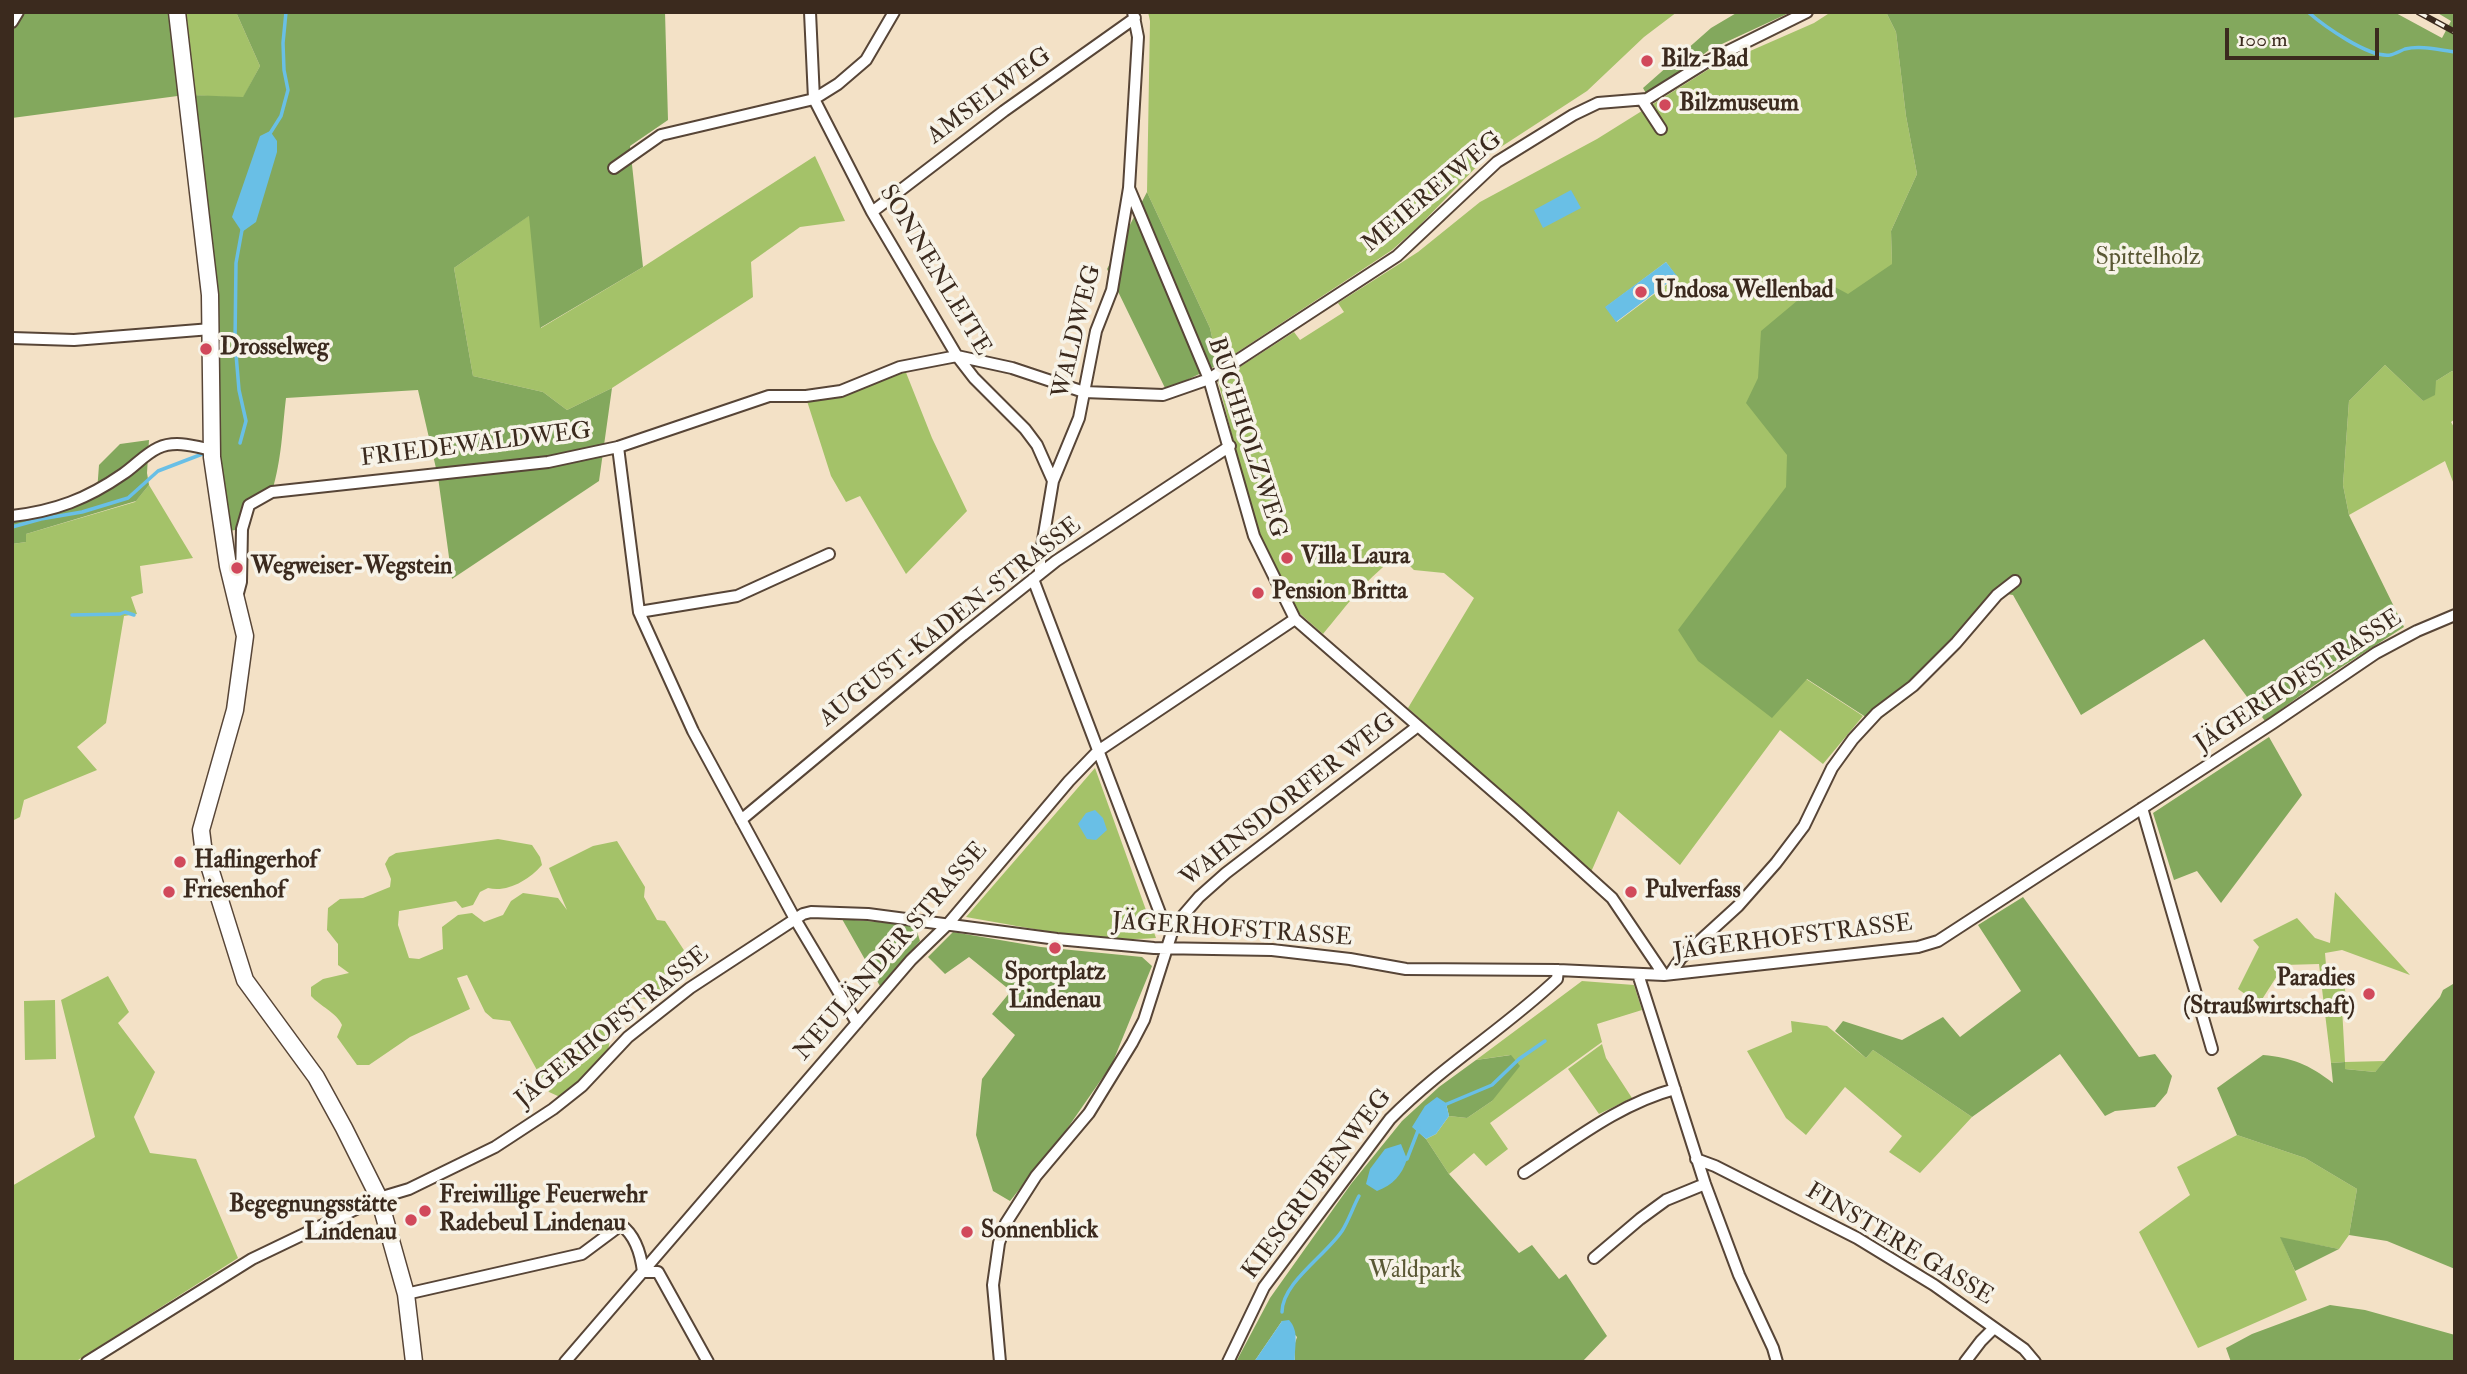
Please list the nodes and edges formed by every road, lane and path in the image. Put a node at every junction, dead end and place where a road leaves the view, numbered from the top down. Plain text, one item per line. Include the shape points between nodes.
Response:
1 (18, 12) edge
2 (177, 12) edge
3 (810, 12) edge
4 (894, 12) edge
5 (1807, 12) edge
6 (1134, 15) edge
7 (12, 22) edge
8 (814, 99) junction
9 (1642, 100) junction
10 (1661, 129) dead end
11 (614, 167) dead end
12 (1129, 188) junction
13 (872, 212) junction
14 (211, 329) junction
15 (12, 338) edge
16 (957, 356) junction
17 (1209, 379) junction
18 (1084, 392) junction
19 (1230, 446) junction
20 (618, 447) junction
21 (212, 450) junction
22 (1053, 481) junction
23 (12, 516) edge
24 (829, 554) dead end
25 (1037, 576) junction
26 (2015, 581) dead end
27 (237, 599) junction
28 (639, 612) junction
29 (2455, 615) edge
30 (1295, 620) junction
31 (1418, 726) junction
32 (1098, 751) junction
33 (2142, 808) junction
34 (741, 820) junction
35 (795, 919) junction
36 (948, 924) junction
37 (1171, 932) junction
38 (1167, 947) junction
39 (1558, 970) junction
40 (1638, 974) junction
41 (1667, 974) junction
42 (857, 1023) junction
43 (2212, 1049) dead end
44 (1675, 1089) junction
45 (1696, 1159) junction
46 (1524, 1173) dead end
47 (1705, 1184) junction
48 (379, 1198) junction
49 (1594, 1258) dead end
50 (643, 1272) junction
51 (406, 1294) junction
52 (1994, 1328) junction
53 (87, 1362) edge
54 (414, 1362) edge
55 (565, 1362) edge
56 (708, 1362) edge
57 (1000, 1362) edge
58 (1228, 1362) edge
59 (1777, 1362) edge
60 (1965, 1362) edge
61 (2035, 1362) edge

1 - 7 street
2 - 14 street via 205,240
3 - 8 street, SONNENLEITE
4 - 8 street via 866,60
5 - 9 street, MEIEREIWEG
6 - 12 street, BUCHHOLZWEG via 1138,37
6 - 13 street, AMSELWEG
8 - 11 street via 661,135
8 - 13 street, SONNENLEITE
9 - 10 street
9 - 17 street, MEIEREIWEG via 1591,106 1497,162 1397,256
12 - 17 street, BUCHHOLZWEG
12 - 18 street, WALDWEG via 1112,290 1096,331
13 - 16 street, SONNENLEITE
14 - 15 street via 74,340
14 - 21 street
16 - 18 street, FRIEDEWALDWEG
16 - 20 street, FRIEDEWALDWEG via 900,368 841,391 806,397 769,396
16 - 22 street, SONNENLEITE via 1025,429
17 - 18 street, FRIEDEWALDWEG via 1163,395
17 - 19 street, BUCHHOLZWEG
18 - 22 street, WALDWEG via 1079,418
19 - 25 street, AUGUST-KADEN-STRASSE
19 - 30 street, BUCHHOLZWEG via 1254,536
20 - 27 street, FRIEDEWALDWEG via 548,462 272,492 249,505 242,528
20 - 28 street
21 - 23 street via 175,444 158,448 107,485 75,501 44,512
21 - 27 street
22 - 25 street
24 - 28 street via 737,596
25 - 32 street
25 - 34 street, AUGUST-KADEN-STRASSE
26 - 41 street via 1913,686 1877,713 1853,739 1832,768 1804,826 1776,863
27 - 48 street via 245,636 243,660 235,710 204,816 203,846 245,980 321,1086
28 - 34 street via 693,732
29 - 33 street, JÄGERHOFSTRASSE via 2376,653
30 - 31 street, BUCHHOLZWEG
30 - 32 street, NEULÄNDER STRASSE
31 - 37 street, WAHNSDORFER WEG via 1226,873 1191,905
31 - 41 street, BUCHHOLZWEG via 1612,898
32 - 36 street, NEULÄNDER STRASSE
32 - 37 street
33 - 41 street, JÄGERHOFSTRASSE via 1938,941 1918,947
33 - 43 street
34 - 35 street
35 - 36 street, JÄGERHOFSTRASSE via 811,912
35 - 42 street
35 - 48 street, JÄGERHOFSTRASSE via 690,988 628,1037 553,1110 495,1147 409,1189
36 - 38 street, JÄGERHOFSTRASSE via 1057,939
36 - 42 street, NEULÄNDER STRASSE
37 - 38 street, WAHNSDORFER WEG
38 - 39 street, JÄGERHOFSTRASSE via 1272,950 1406,969
38 - 57 street via 1144,1020 1102,1095 1036,1176 1006,1223 993,1285
39 - 40 street, JÄGERHOFSTRASSE
39 - 58 street, KIESGRUBENWEG via 1557,979 1524,1010 1412,1096 1390,1119 1264,1287
40 - 41 street, JÄGERHOFSTRASSE
40 - 44 street
42 - 50 street, NEULÄNDER STRASSE
44 - 45 street
44 - 46 street via 1624,1107
45 - 47 street
45 - 52 street, FINSTERE GASSE via 1857,1238
47 - 49 street via 1666,1200
47 - 59 street
48 - 51 street
48 - 53 street, JÄGERHOFSTRASSE via 252,1259
50 - 51 street via 640,1252 621,1225 582,1254
50 - 55 street, NEULÄNDER STRASSE
50 - 56 street via 658,1272
51 - 54 street
52 - 60 street
52 - 61 street, FINSTERE GASSE

